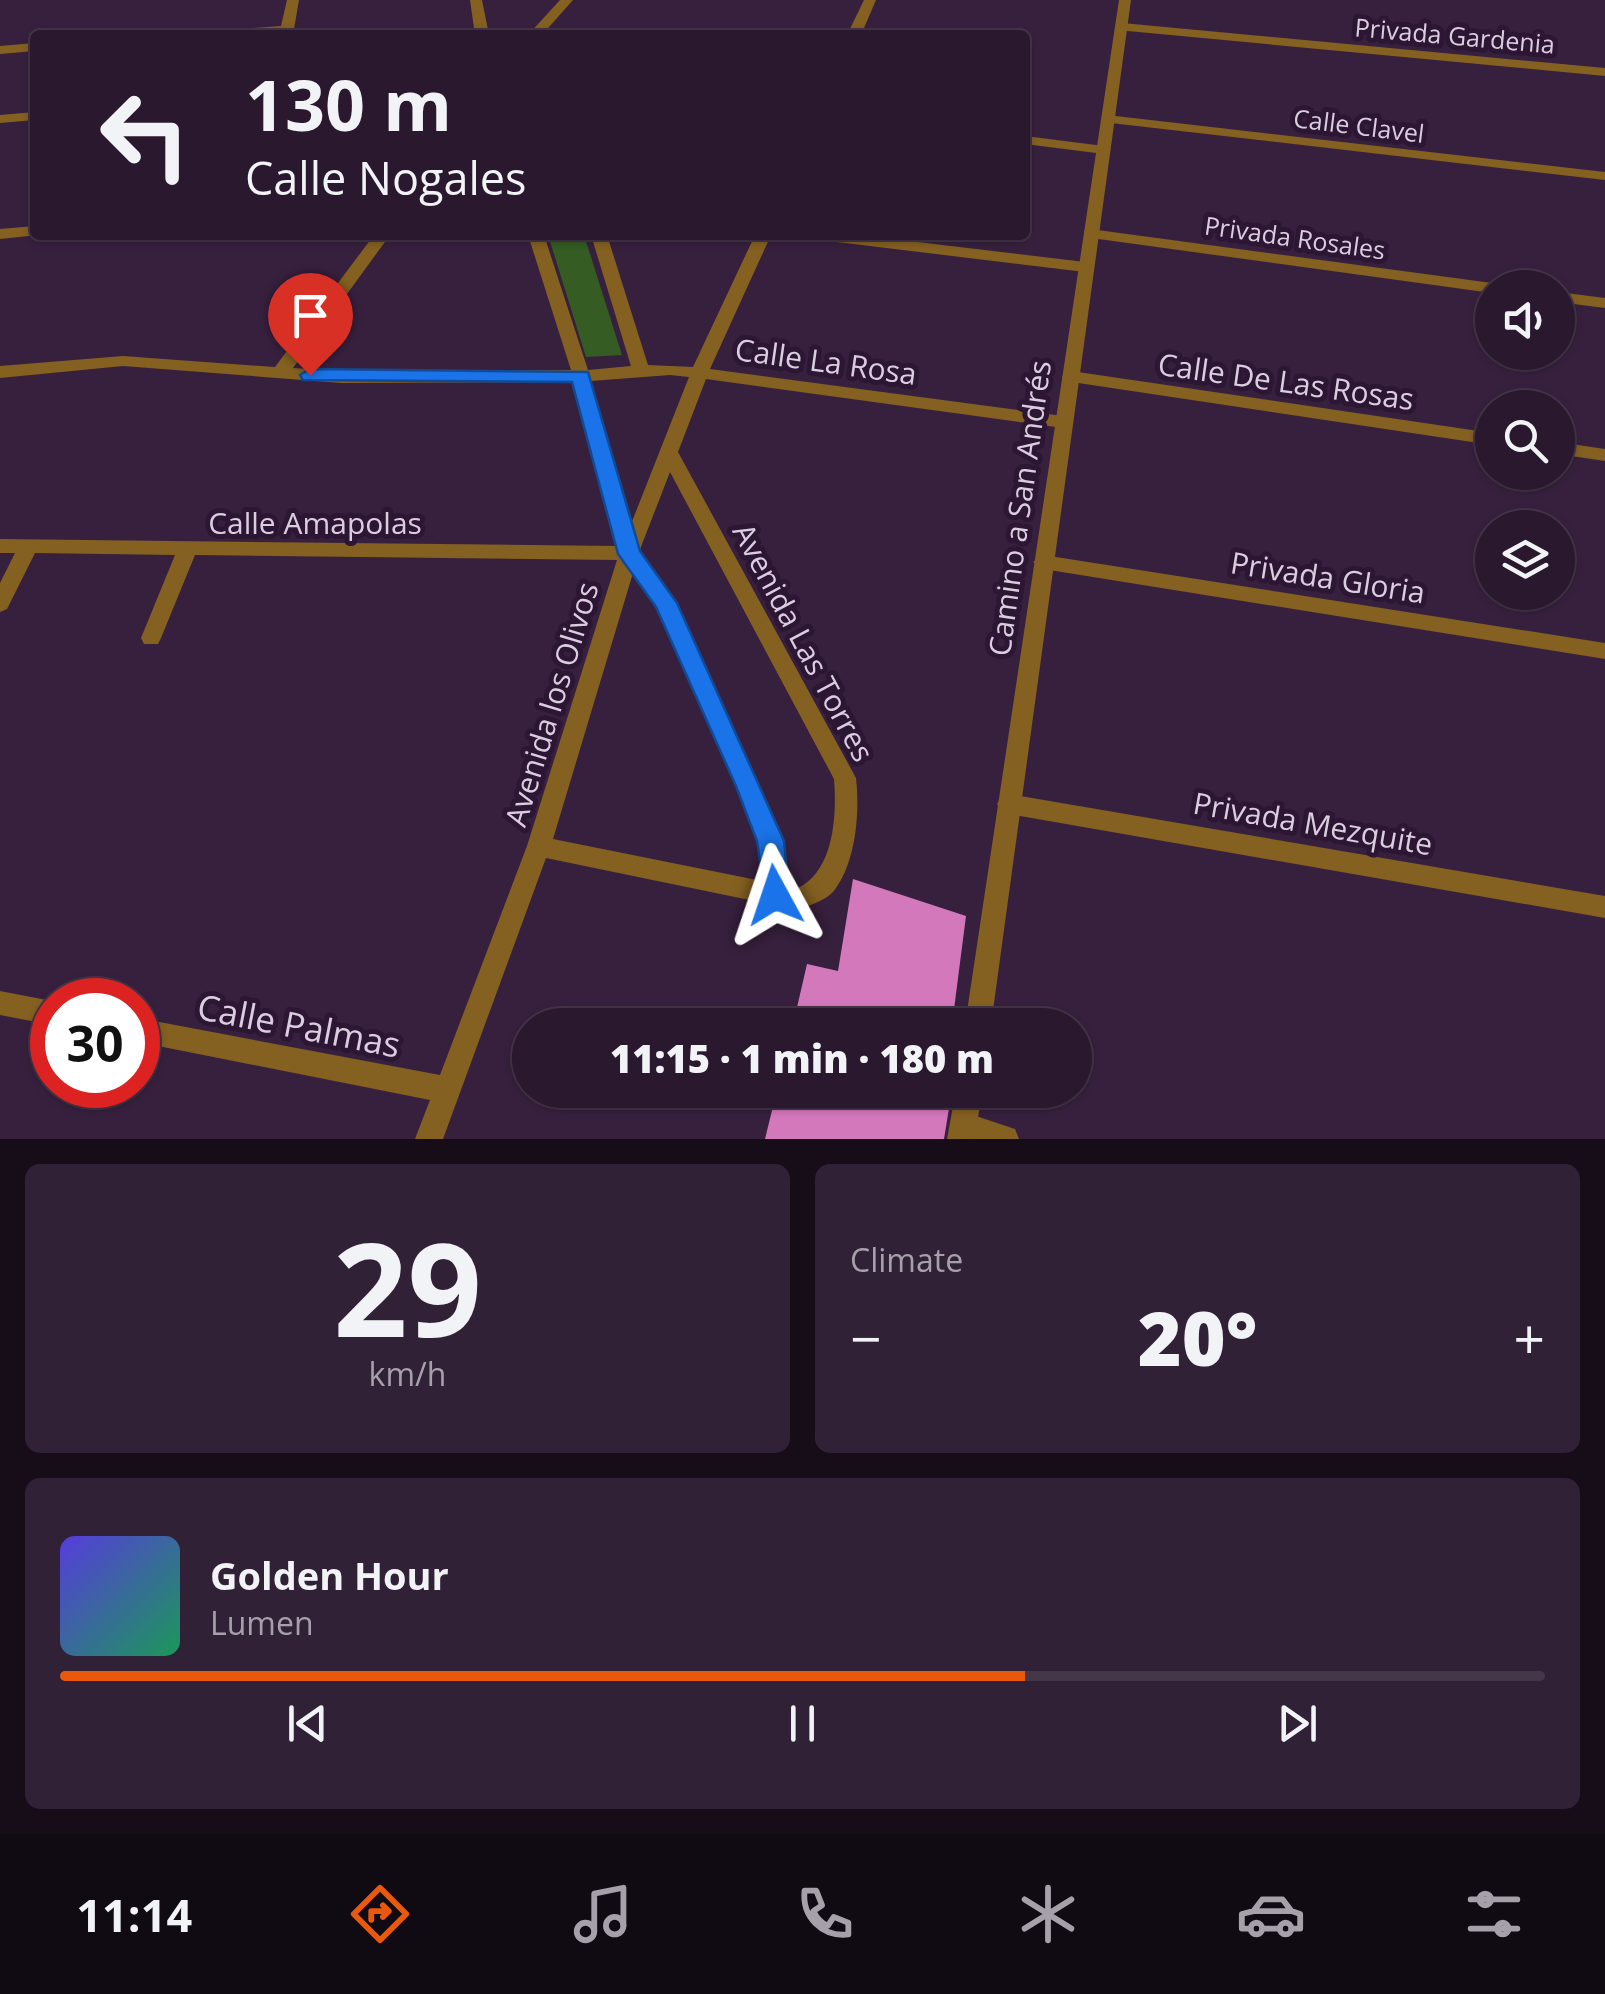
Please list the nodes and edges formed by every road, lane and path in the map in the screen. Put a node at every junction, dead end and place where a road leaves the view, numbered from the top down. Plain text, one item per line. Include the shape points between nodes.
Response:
1 (292, 0) edge
2 (476, 0) edge
3 (567, 0) edge
4 (870, 0) edge
5 (1125, 0) edge
6 (1122, 26) junction
7 (287, 30) edge
8 (481, 30) edge
9 (540, 30) edge
10 (856, 30) edge
11 (30, 47) edge
12 (0, 50) edge
13 (1605, 72) edge
14 (30, 116) edge
15 (0, 119) edge
16 (1108, 119) junction
17 (1030, 141) edge
18 (1104, 150) junction
19 (1605, 176) edge
20 (30, 231) edge
21 (0, 234) edge
22 (1090, 234) junction
23 (378, 240) edge
24 (538, 240) edge
25 (601, 240) edge
26 (761, 240) edge
27 (861, 240) edge
28 (1085, 267) junction
29 (1475, 286) edge
30 (1575, 300) edge
31 (1605, 304) edge
32 (640, 370) junction
33 (700, 371) junction
34 (0, 372) edge
35 (280, 374) junction
36 (581, 376) junction
37 (1071, 377) junction
38 (1063, 422) junction
39 (1475, 436) edge
40 (1575, 451) edge
41 (669, 453) junction
42 (1605, 455) edge
43 (0, 546) edge
44 (28, 547) junction
45 (187, 551) junction
46 (629, 554) junction
47 (1042, 562) junction
48 (0, 604) edge
49 (151, 638) dead end
50 (1605, 651) edge
51 (1009, 804) junction
52 (539, 846) junction
53 (775, 895) junction
54 (1605, 906) edge
55 (0, 1003) edge
56 (980, 1008) edge
57 (30, 1009) edge
58 (160, 1034) edge
59 (447, 1090) junction
60 (962, 1132) edge
61 (428, 1139) edge
62 (1005, 1139) edge

1 - 7 street
2 - 8 street
3 - 9 street
4 - 10 street
5 - 6 street, Camino a San Andrés
6 - 13 street, Privada Gardenia
6 - 16 street, Camino a San Andrés
11 - 12 street
14 - 15 street
16 - 18 street, Camino a San Andrés
16 - 19 street, Calle Clavel
17 - 18 street
18 - 22 street, Camino a San Andrés
20 - 21 street
22 - 28 street, Camino a San Andrés
22 - 29 street, Privada Rosales
23 - 35 street
24 - 36 street
25 - 32 street
26 - 33 street, Avenida los Olivos
27 - 28 street
28 - 37 street, Camino a San Andrés
30 - 31 street
32 - 33 street, Calle La Rosa
32 - 36 street, Calle La Rosa
33 - 38 street, Calle La Rosa
33 - 41 street, Avenida los Olivos
34 - 35 street, Calle La Rosa via 154,361
35 - 36 street, Calle La Rosa
36 - 46 street
37 - 38 street, Camino a San Andrés
37 - 39 street, Calle De Las Rosas
38 - 47 street, Camino a San Andrés
40 - 42 street
41 - 46 street, Avenida los Olivos
41 - 53 street, Avenida Las Torres via 845,778 840,840 826,881 798,899
43 - 44 street, Calle Amapolas
44 - 45 street, Calle Amapolas
44 - 48 street
45 - 46 street, Calle Amapolas
45 - 49 street
46 - 52 street, Avenida los Olivos
46 - 53 street via 666,603 749,786 770,841
47 - 50 street, Privada Gloria
47 - 51 street, Camino a San Andrés
51 - 54 street, Privada Mezquite
51 - 56 street, Camino a San Andrés
52 - 53 street
52 - 59 street, Avenida los Olivos
55 - 57 street
58 - 59 street, Calle Palmas
59 - 61 street, Avenida los Olivos
60 - 62 street

